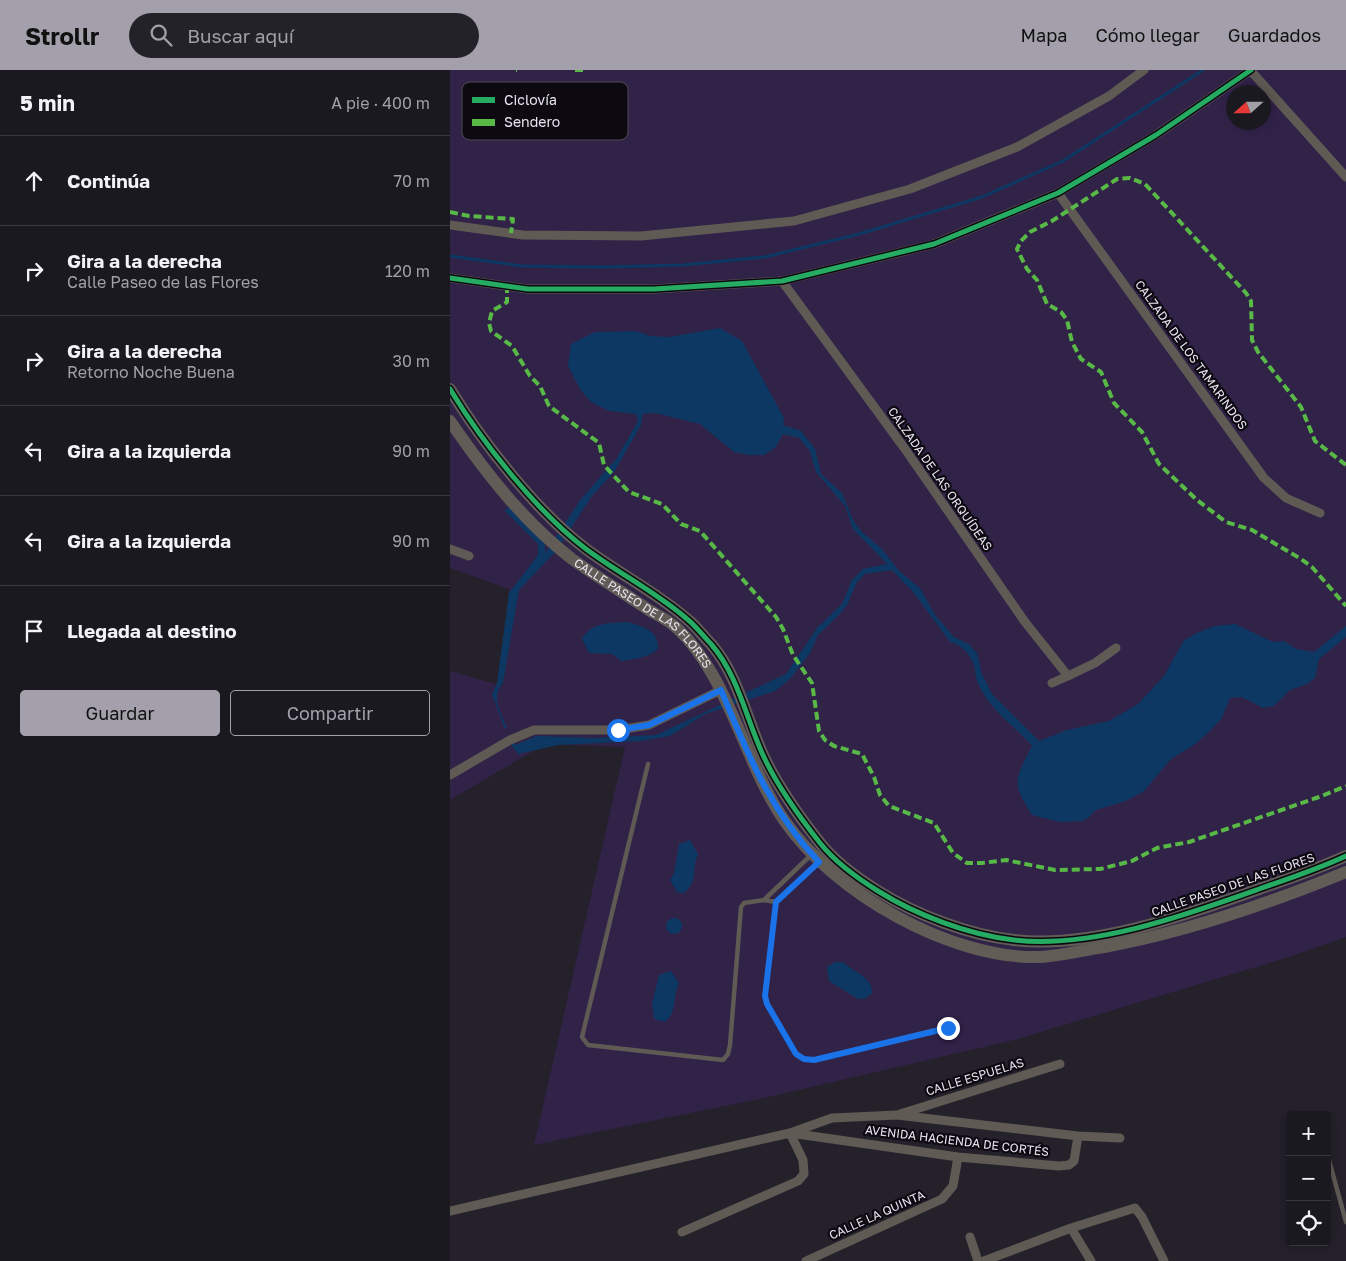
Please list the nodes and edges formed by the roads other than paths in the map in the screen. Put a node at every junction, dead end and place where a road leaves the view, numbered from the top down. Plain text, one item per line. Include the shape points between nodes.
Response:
1 (1144, 70) edge
2 (1251, 70) edge
3 (1346, 177) edge
4 (1058, 193) junction
5 (450, 225) edge
6 (450, 278) edge
7 (782, 281) junction
8 (450, 390) edge
9 (450, 421) edge
10 (478, 431) junction
11 (463, 440) junction
12 (1320, 512) dead end
13 (450, 549) edge
14 (469, 556) dead end
15 (1116, 648) dead end
16 (726, 667) junction
17 (713, 676) junction
18 (1068, 676) junction
19 (1052, 683) dead end
20 (721, 690) junction
21 (648, 764) dead end
22 (450, 775) edge
23 (825, 849) junction
24 (1346, 856) edge
25 (815, 858) junction
26 (1346, 872) edge
27 (764, 900) junction
28 (1229, 900) junction
29 (776, 902) junction
30 (1233, 914) junction
31 (948, 1028) dead end
32 (1060, 1064) dead end
33 (897, 1114) junction
34 (790, 1133) junction
35 (1078, 1136) junction
36 (1120, 1138) dead end
37 (958, 1156) junction
38 (1328, 1156) edge
39 (450, 1211) edge
40 (1346, 1222) edge
41 (1071, 1228) junction
42 (682, 1232) dead end
43 (970, 1237) dead end
44 (806, 1261) edge
45 (978, 1261) edge
46 (984, 1261) edge
47 (1091, 1261) edge
48 (1164, 1261) edge

1 - 5 street via 1108,96 1017,147 910,189 794,221 641,236 523,235
2 - 3 street
2 - 4 street via 1156,135
4 - 7 street via 934,244
4 - 12 street, CALZADA DE LOS TAMARINDOS via 1264,478 1286,498
6 - 7 street via 528,289 654,289
7 - 18 street, CALZADA DE LAS ORQUÍDEAS via 905,449 1025,622
8 - 10 street, CALLE PASEO DE LAS FLORES
9 - 11 street, CALLE PASEO DE LAS FLORES
10 - 11 street
10 - 16 street, CALLE PASEO DE LAS FLORES via 549,517 585,548 688,619
11 - 17 street, CALLE PASEO DE LAS FLORES via 538,530 574,560 678,628
13 - 14 street
15 - 18 street
16 - 17 street
16 - 23 street, CALLE PASEO DE LAS FLORES via 776,781
17 - 20 street, CALLE PASEO DE LAS FLORES
18 - 19 street
20 - 22 street via 649,725 618,730 534,730 510,740
20 - 25 street, CALLE PASEO DE LAS FLORES via 759,779 785,821
21 - 27 lane via 582,1037 588,1045 723,1060 730,1045 741,907 744,903
23 - 25 lane
23 - 25 lane
23 - 28 street, CALLE PASEO DE LAS FLORES via 858,878 895,902 936,920 1013,940 1051,942 1117,932
24 - 28 street, CALLE PASEO DE LAS FLORES
25 - 27 lane
25 - 29 lane
25 - 30 street, CALLE PASEO DE LAS FLORES via 842,883 885,911 924,930 1002,954 1041,957 1072,952 1166,934
26 - 30 street, CALLE PASEO DE LAS FLORES
27 - 29 lane
28 - 30 street
29 - 31 lane via 765,996 796,1054 814,1060
32 - 33 street, CALLE ESPUELAS
33 - 34 street, AVENIDA HACIENDA DE CORTÉS via 832,1118
33 - 35 street, AVENIDA HACIENDA DE CORTÉS
34 - 37 street, AVENIDA HACIENDA DE CORTÉS
34 - 39 street, AVENIDA HACIENDA DE CORTÉS
34 - 42 street via 802,1160 804,1174 798,1181
35 - 36 street
35 - 37 street, AVENIDA HACIENDA DE CORTÉS via 1074,1161 1069,1165
37 - 44 street, CALLE LA QUINTA via 953,1186 942,1199
38 - 40 lane
41 - 46 street
41 - 47 street
41 - 48 street via 1135,1208
43 - 45 street

